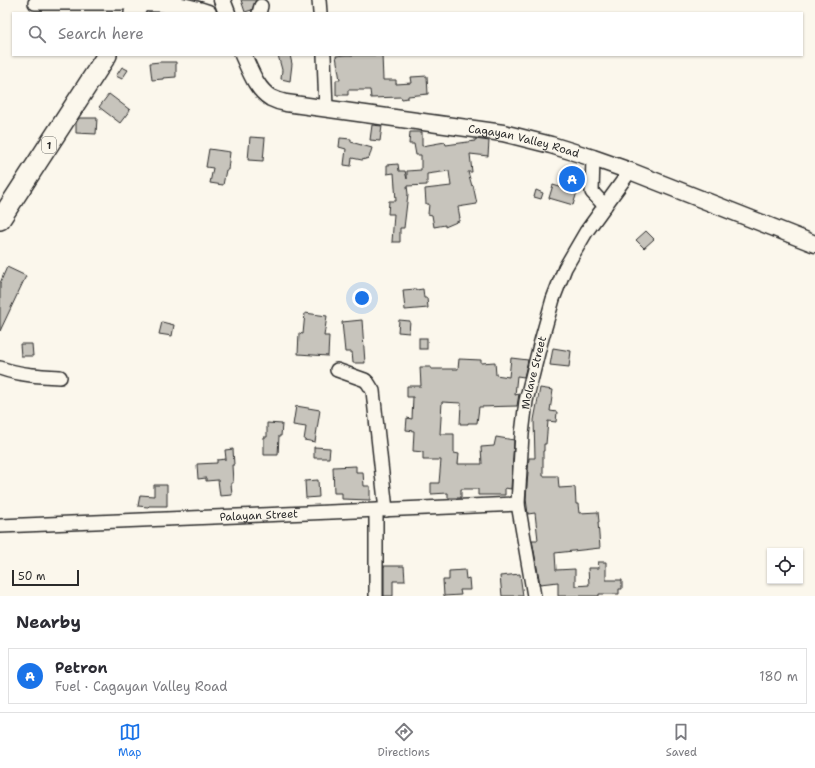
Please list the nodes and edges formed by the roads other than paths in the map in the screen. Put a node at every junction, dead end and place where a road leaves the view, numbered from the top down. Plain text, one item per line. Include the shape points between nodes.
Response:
1 (222, 0) edge
2 (35, 3) dead end
3 (138, 5) edge
4 (205, 12) edge
5 (227, 12) edge
6 (106, 56) edge
7 (244, 56) edge
8 (324, 56) edge
9 (326, 109) junction
10 (593, 158) junction
11 (630, 171) junction
12 (605, 206) junction
13 (0, 220) edge
14 (815, 244) edge
15 (0, 368) edge
16 (337, 370) dead end
17 (60, 377) dead end
18 (518, 504) junction
19 (381, 510) junction
20 (0, 526) edge
21 (376, 596) edge
22 (534, 596) edge

1 - 5 main road
2 - 3 street
3 - 4 main road via 167,4
6 - 13 highway, 1
7 - 9 main road, Cagayan Valley Road via 256,81 271,98 286,104
8 - 9 street
9 - 10 main road, Cagayan Valley Road via 503,133
10 - 11 main road, Cagayan Valley Road
10 - 12 street via 592,192
11 - 12 street, Molave Street
11 - 14 main road, Cagayan Valley Road
12 - 18 street, Molave Street via 565,268 553,300 526,401
15 - 17 street via 32,376
16 - 19 street via 364,380 373,391
18 - 19 street, Palayan Street
18 - 22 street, Molave Street
19 - 20 street, Palayan Street
19 - 21 street

